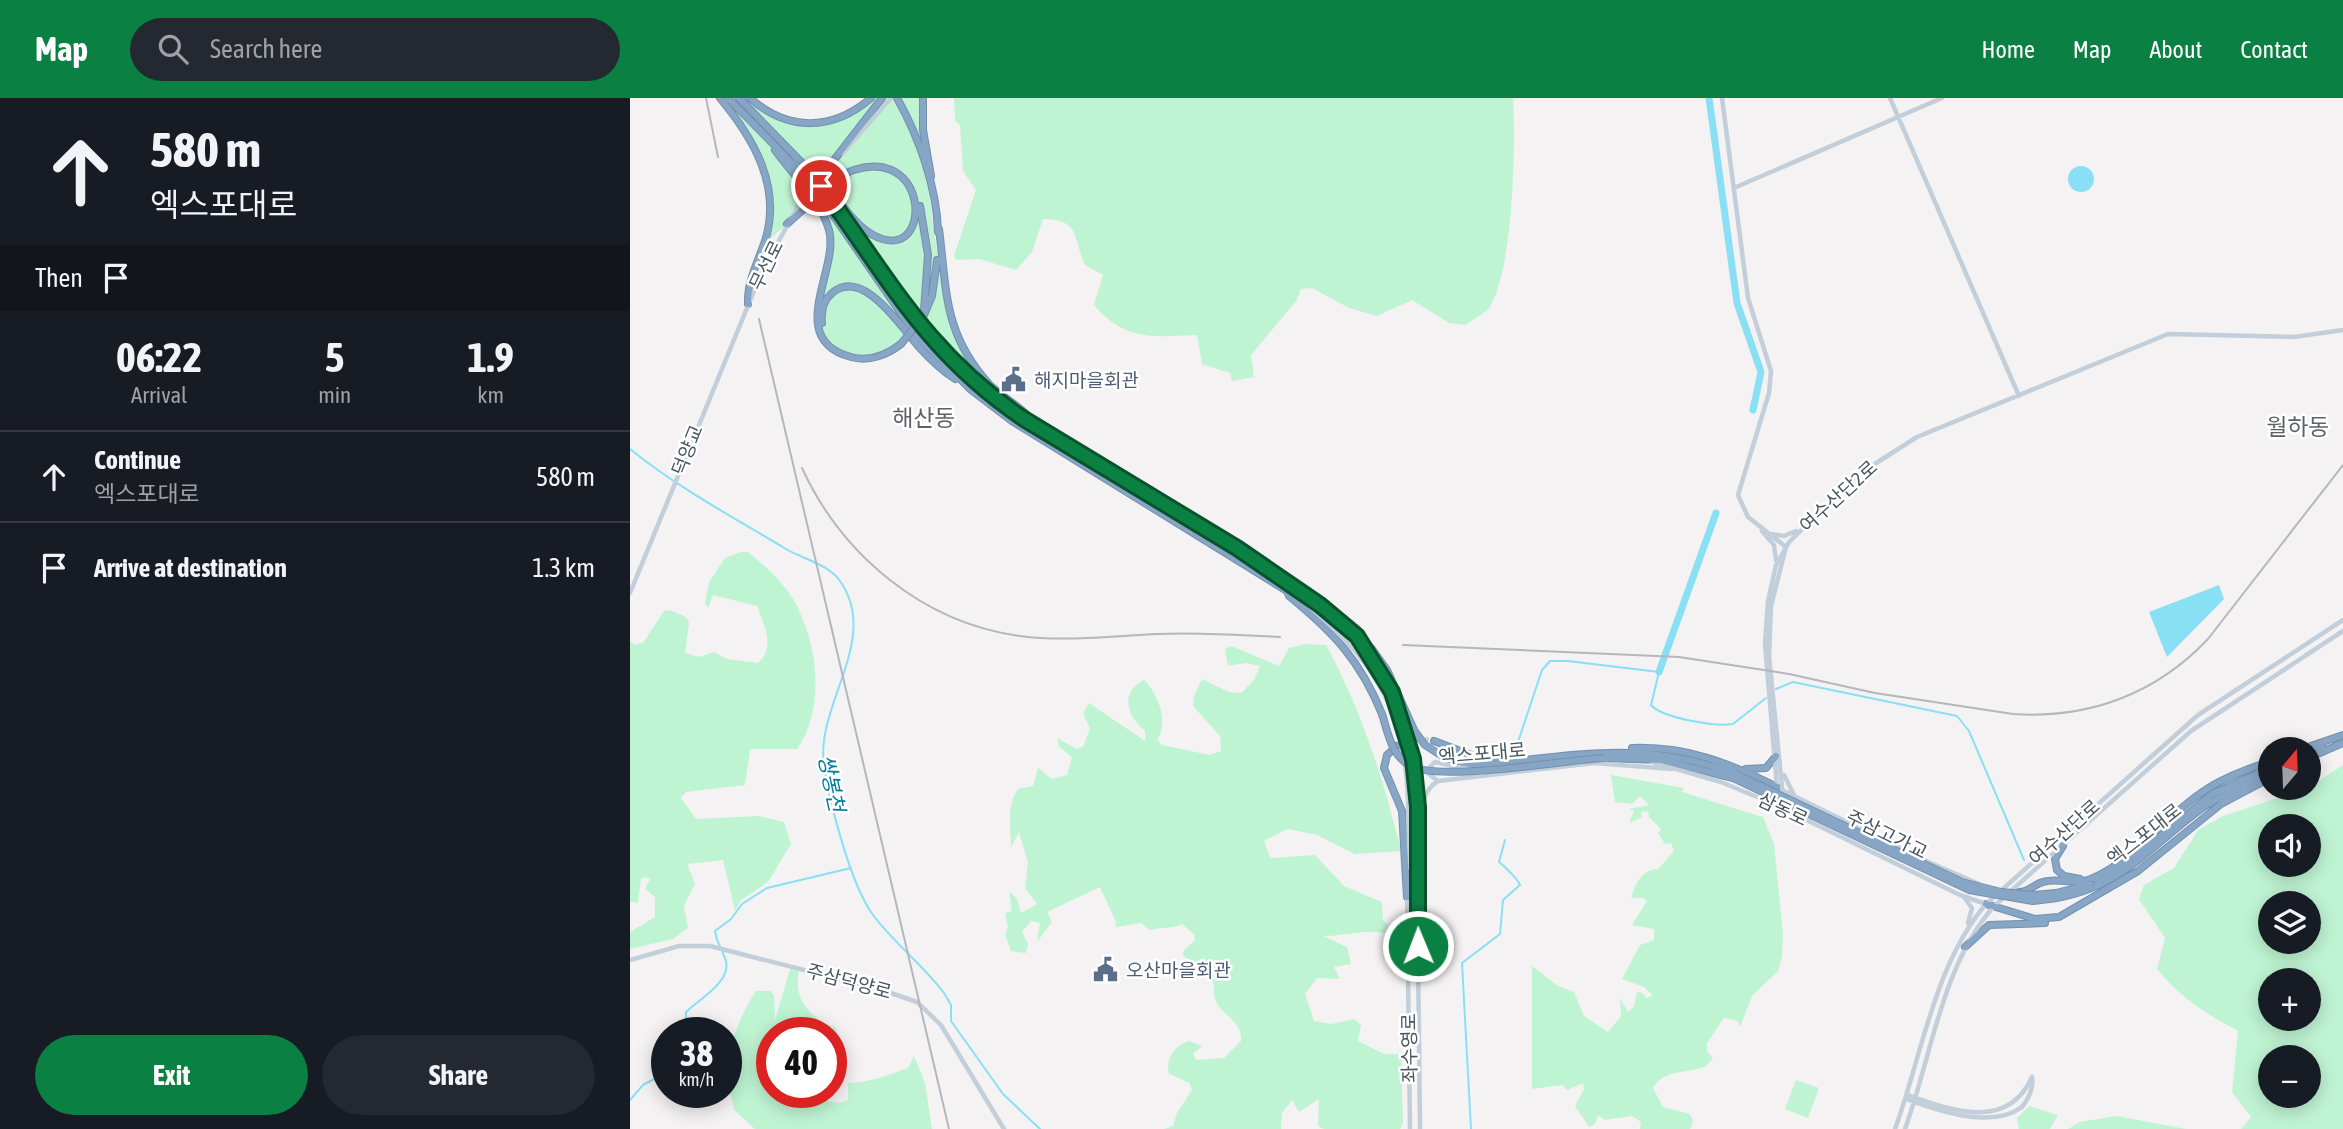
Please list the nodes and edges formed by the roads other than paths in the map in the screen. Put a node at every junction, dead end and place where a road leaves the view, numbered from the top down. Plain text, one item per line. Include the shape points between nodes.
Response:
1 (720, 98) edge
2 (727, 98) edge
3 (739, 98) edge
4 (750, 98) edge
5 (871, 98) edge
6 (882, 98) edge
7 (891, 98) edge
8 (897, 98) edge
9 (923, 98) edge
10 (1722, 98) edge
11 (1890, 98) edge
12 (1942, 98) edge
13 (1898, 117) junction
14 (768, 137) junction
15 (832, 162) junction
16 (810, 171) junction
17 (907, 182) junction
18 (1734, 188) junction
19 (935, 198) junction
20 (804, 203) junction
21 (787, 224) joint
22 (939, 229) junction
23 (748, 304) junction
24 (923, 315) junction
25 (2343, 330) edge
26 (736, 332) joint
27 (833, 347) junction
28 (970, 389) junction
29 (2018, 396) junction
30 (1037, 427) junction
31 (1757, 525) junction
32 (1803, 528) junction
33 (1769, 533) junction
34 (1786, 547) junction
35 (1776, 565) junction
36 (1287, 591) junction
37 (630, 593) edge
38 (2343, 620) edge
39 (2343, 631) edge
40 (1357, 636) junction
41 (2343, 736) edge
42 (1434, 741) tunnel mouth
43 (2321, 743) edge
44 (2343, 743) edge
45 (1397, 746) dead end
46 (2321, 746) edge
47 (2321, 752) edge
48 (1605, 754) junction
49 (1778, 756) junction
50 (1529, 758) junction
51 (1627, 758) junction
52 (1474, 765) junction
53 (2258, 765) edge
54 (1693, 773) junction
55 (1736, 773) junction
56 (2258, 773) edge
57 (1438, 781) junction
58 (2258, 782) edge
59 (2258, 784) edge
60 (1780, 789) junction
61 (1798, 798) junction
62 (1777, 805) junction
63 (1784, 809) junction
64 (2063, 846) junction
65 (1417, 864) junction
66 (2096, 877) junction
67 (2000, 889) junction
68 (2011, 891) junction
69 (1960, 895) junction
70 (1407, 897) junction
71 (2033, 898) junction
72 (1986, 904) junction
73 (1994, 906) junction
74 (2052, 920) junction
75 (1966, 928) junction
76 (1965, 947) junction
77 (630, 960) edge
78 (1907, 1097) junction
79 (1915, 1100) junction
80 (1004, 1129) edge
81 (1410, 1129) edge
82 (1420, 1129) edge
83 (1895, 1129) edge
84 (1905, 1129) edge

1 - 23 highway via 749,138 769,187 769,226 751,277
2 - 14 highway, 엑스포대로
3 - 16 highway, 엑스포대로
4 - 5 highway via 779,118 816,124 842,118
6 - 15 highway
7 - 15 street
8 - 19 highway
9 - 19 highway via 923,130
10 - 18 street, 여수산단2로
11 - 13 street
12 - 13 street
13 - 18 street
13 - 29 street
14 - 27 highway via 828,228 830,251 817,312 822,334
14 - 28 highway, 엑스포대로 via 826,205 916,335
15 - 20 street, bridge
16 - 17 highway via 866,231 884,240 902,236 916,221 916,201
16 - 30 highway, 엑스포대로 via 927,335 987,393
17 - 20 highway, bridge via 891,170 853,169
17 - 24 highway via 919,201 928,244
18 - 31 street, 여수산단2로 via 1748,298 1771,371 1768,398 1738,491 1743,511
19 - 22 highway
20 - 21 highway
21 - 23 street, 무선로
22 - 24 highway via 934,288
22 - 30 highway via 945,299 964,348 990,385
23 - 26 street, 무선로
24 - 27 highway, bridge via 901,344 881,356 864,359
25 - 29 street, 여수산단2로 via 2294,337 2171,333
26 - 37 street, 덕양교
27 - 28 highway via 822,322 823,306 836,290 858,288 880,302 941,370
28 - 36 highway, 엑스포대로 via 1012,421
29 - 32 street, 여수산단2로 via 1891,451 1853,479
30 - 40 highway, 엑스포대로 via 1247,555 1339,618
31 - 33 street, 여수산단2로
31 - 35 street via 1774,545
32 - 33 street via 1784,536
32 - 34 street, 여수산단2로
33 - 34 street, 여수산단2로
34 - 35 street
34 - 49 street via 1770,619
35 - 49 street via 1765,644
36 - 48 highway, 엑스포대로, bridge via 1334,633 1365,675 1398,755 1410,766 1428,772
36 - 70 street, 좌수영로 via 1343,636 1373,674 1391,709 1404,748 1409,784
38 - 67 street, 여수산단로 via 2198,715
39 - 64 street, 여수산단로 via 2191,731
40 - 52 highway, 엑스포대로 via 1387,670 1425,745 1445,758
40 - 65 street, 좌수영로 via 1392,692 1410,745 1417,784
41 - 43 highway
41 - 46 highway
42 - 50 highway via 1479,757
44 - 47 highway
45 - 70 highway via 1387,755 1384,768 1403,814
48 - 50 highway, 엑스포대로
48 - 51 highway, 엑스포대로
48 - 55 highway, 엑스포대로 via 1663,754
49 - 55 highway via 1760,770
49 - 60 street
49 - 61 street via 1787,785
50 - 52 highway, 엑스포대로
51 - 54 street
51 - 55 highway, 엑스포대로
52 - 57 street via 1463,768 1435,762 1429,774
53 - 66 highway via 2199,794 2119,864
54 - 57 street via 1638,764 1594,764
54 - 62 street, 삼동로
55 - 60 highway
55 - 71 highway, 주삼고가교, bridge via 1962,882
56 - 71 highway, 엑스포대로 via 2212,794 2107,876
57 - 65 street via 1424,798
58 - 71 highway, 엑스포대로 via 2200,809 2106,883 2075,894
59 - 74 highway via 2221,804 2109,890
60 - 61 street, 삼동로
60 - 62 street
60 - 63 street
61 - 67 street, 삼동로 via 1924,860
62 - 63 street, 삼동로
63 - 69 street, 삼동로
64 - 66 highway via 2055,861 2060,873 2075,879
64 - 68 street, 여수산단로
65 - 82 street, 좌수영로
66 - 68 highway via 2077,883 2047,881 2027,891
67 - 68 street, 삼동로
67 - 72 street, 여수산단로
68 - 73 street, 여수산단로
69 - 72 street, 삼동로
69 - 75 street via 1972,908
70 - 81 street, 좌수영로
72 - 73 highway
72 - 75 street, 여수산단로
73 - 74 highway
73 - 76 street, 여수산단로
74 - 76 highway via 1989,925
75 - 78 street, 여수산단로 via 1949,958
76 - 79 street, 여수산단로
77 - 80 street, 주삼덕양로 via 679,946 717,947 883,990 921,1005 941,1025
78 - 79 street
78 - 83 street, 여수산단로
79 - 79 street via 1966,1121 1995,1124 2018,1111 2028,1098 2032,1077 2016,1109 1995,1121 1977,1121
79 - 84 street, 여수산단로

